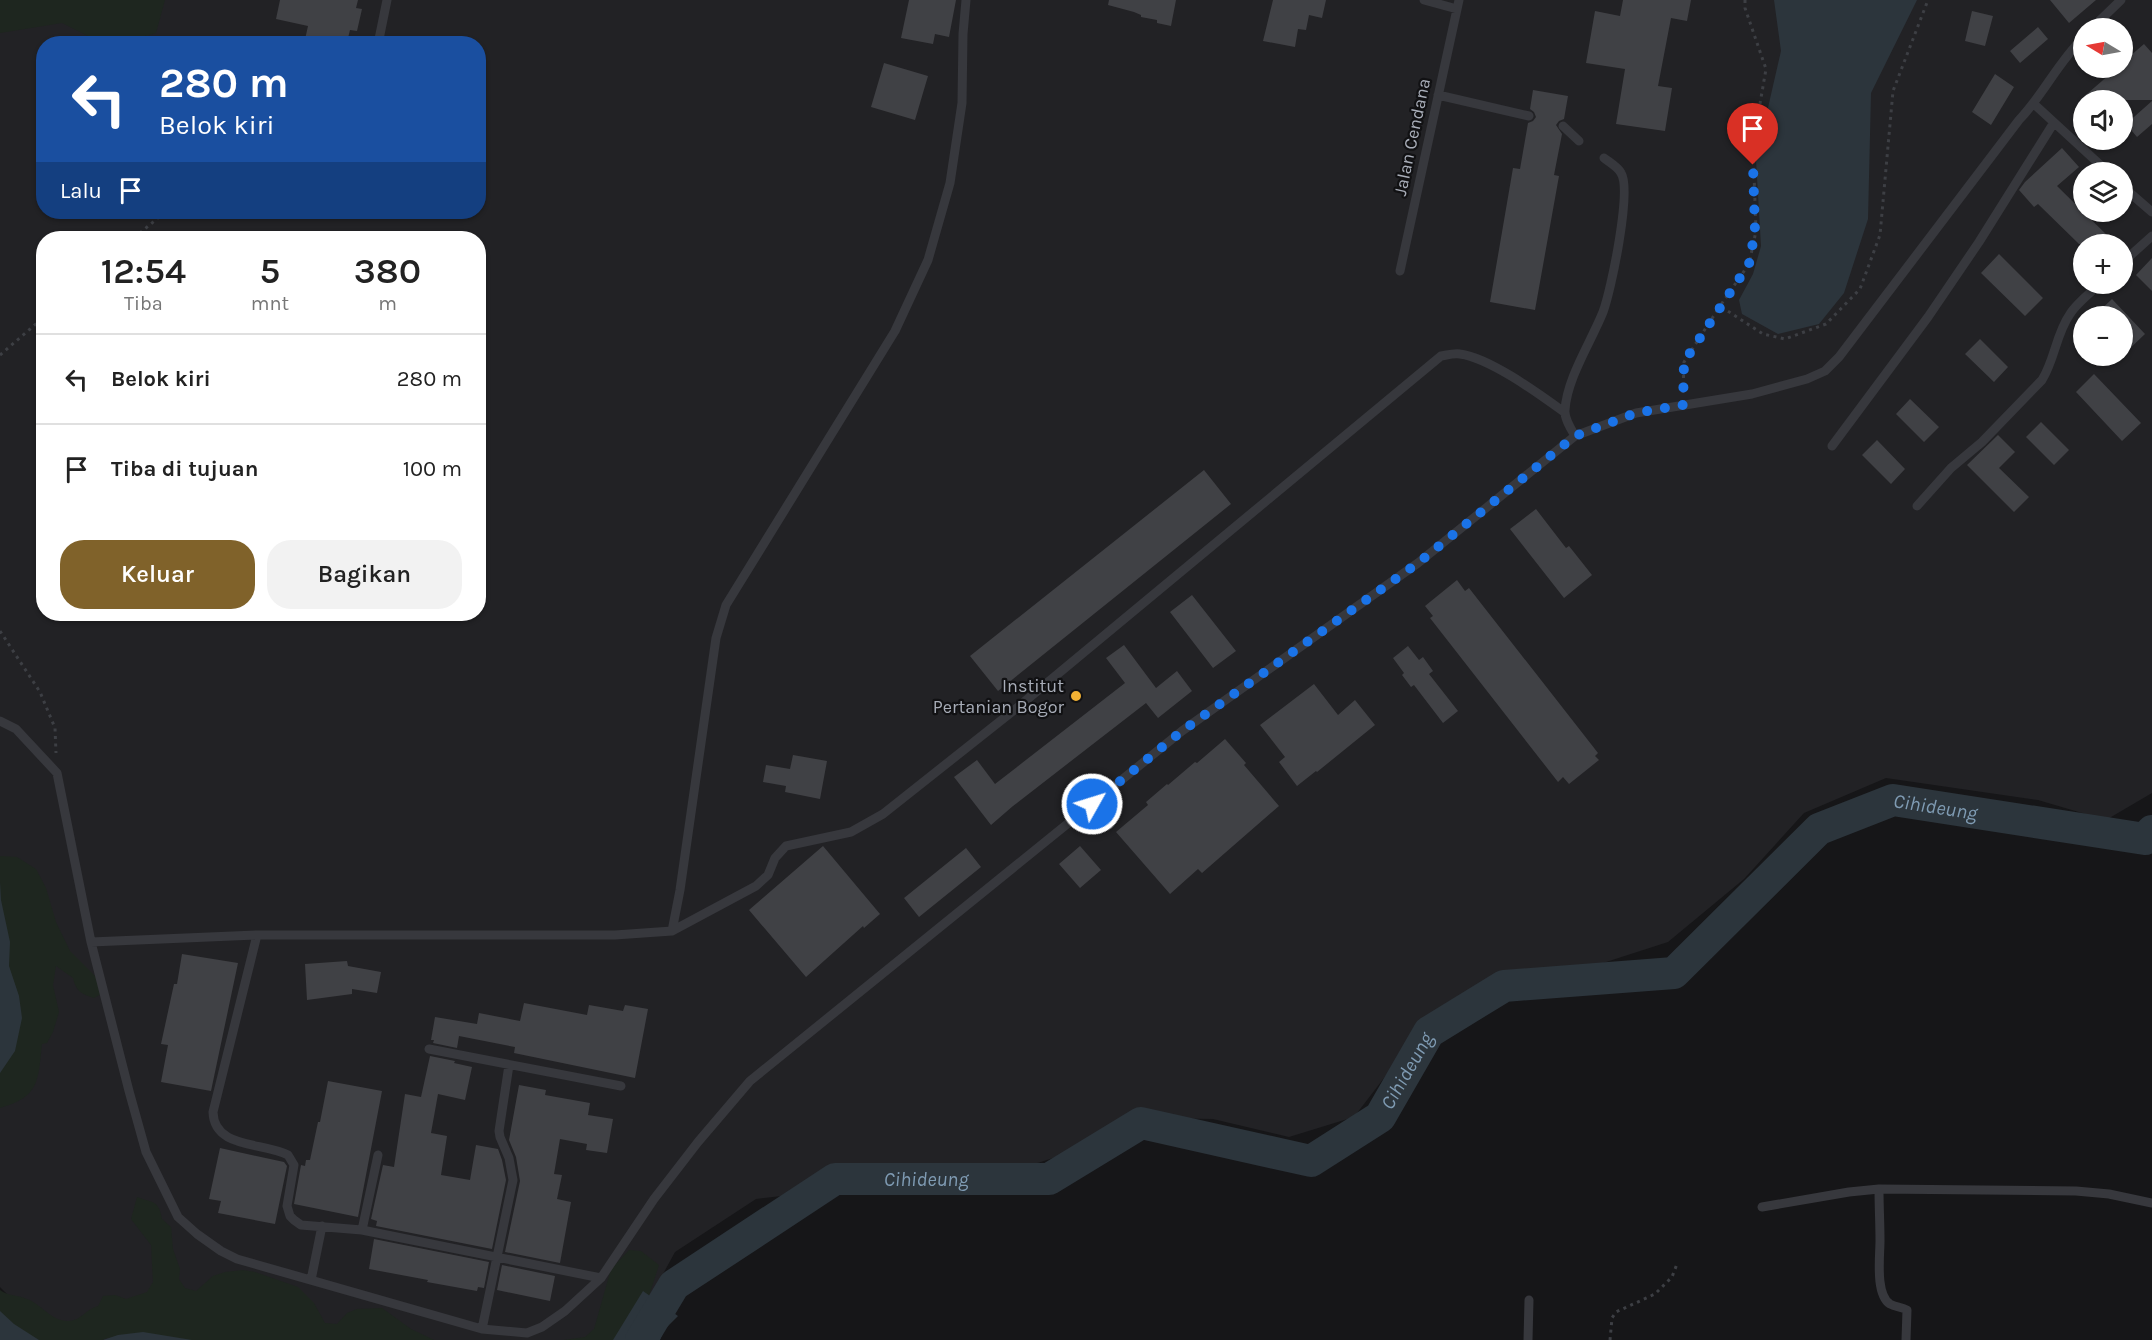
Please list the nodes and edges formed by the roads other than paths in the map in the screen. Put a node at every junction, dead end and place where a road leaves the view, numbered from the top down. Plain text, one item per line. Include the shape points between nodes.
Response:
1 (387, 0) edge
2 (966, 0) edge
3 (1424, 0) edge
4 (2121, 0) edge
5 (1458, 5) edge
6 (2102, 18) edge
7 (380, 36) edge
8 (2073, 47) edge
9 (1438, 95) junction
10 (2034, 104) junction
11 (1529, 116) dead end
12 (2053, 124) junction
13 (1563, 126) dead end
14 (1578, 141) dead end
15 (1604, 159) dead end
16 (2097, 162) edge
17 (2133, 196) edge
18 (2152, 212) edge
19 (2152, 236) edge
20 (2133, 252) edge
21 (1400, 271) dead end
22 (2089, 294) edge
23 (1564, 412) junction
24 (1575, 436) junction
25 (1832, 446) dead end
26 (1917, 506) dead end
27 (0, 721) edge
28 (672, 931) junction
29 (257, 935) junction
30 (91, 942) junction
31 (429, 1049) dead end
32 (509, 1065) junction
33 (621, 1086) dead end
34 (378, 1155) dead end
35 (1879, 1189) junction
36 (2152, 1203) edge
37 (1762, 1207) dead end
38 (322, 1226) junction
39 (362, 1230) junction
40 (496, 1257) junction
41 (601, 1278) junction
42 (310, 1280) junction
43 (1529, 1300) dead end
44 (482, 1329) junction
45 (1528, 1340) edge
46 (1906, 1340) edge

1 - 7 lane
2 - 28 lane via 962,103 950,183 928,260 895,331 726,605 716,638
3 - 5 lane, Jalan Cendana
4 - 6 lane
5 - 9 lane, Jalan Cendana
8 - 10 lane
9 - 11 lane
9 - 21 lane, Jalan Cendana
10 - 12 lane
10 - 24 lane via 1825,371 1807,380 1752,394 1636,413
12 - 16 lane
12 - 25 lane via 1928,317
13 - 14 lane
15 - 23 lane via 1621,171 1624,179 1614,269 1604,311 1575,373
17 - 18 lane
19 - 20 lane
22 - 26 lane via 2070,312 2042,380
23 - 24 lane
23 - 28 lane via 1481,360 1459,354 1441,356 883,814 851,832 786,846 756,886
24 - 41 lane via 1418,563 1182,731 750,1081 654,1199
27 - 30 lane via 16,729 57,773
28 - 29 lane via 615,935
29 - 30 lane
29 - 38 lane via 213,1124 228,1138 288,1155 294,1165 287,1206 290,1215 301,1225
30 - 42 lane via 146,1152 178,1217 205,1240 237,1259
31 - 32 lane
32 - 33 lane
32 - 40 lane via 499,1131 513,1180
34 - 39 lane
35 - 36 lane via 2076,1191
35 - 37 lane
35 - 46 lane via 1881,1287 1889,1304 1907,1310
38 - 39 lane
38 - 42 lane
39 - 40 lane
40 - 41 lane
40 - 44 lane
41 - 44 lane via 542,1327 527,1333
42 - 44 lane
43 - 45 lane

